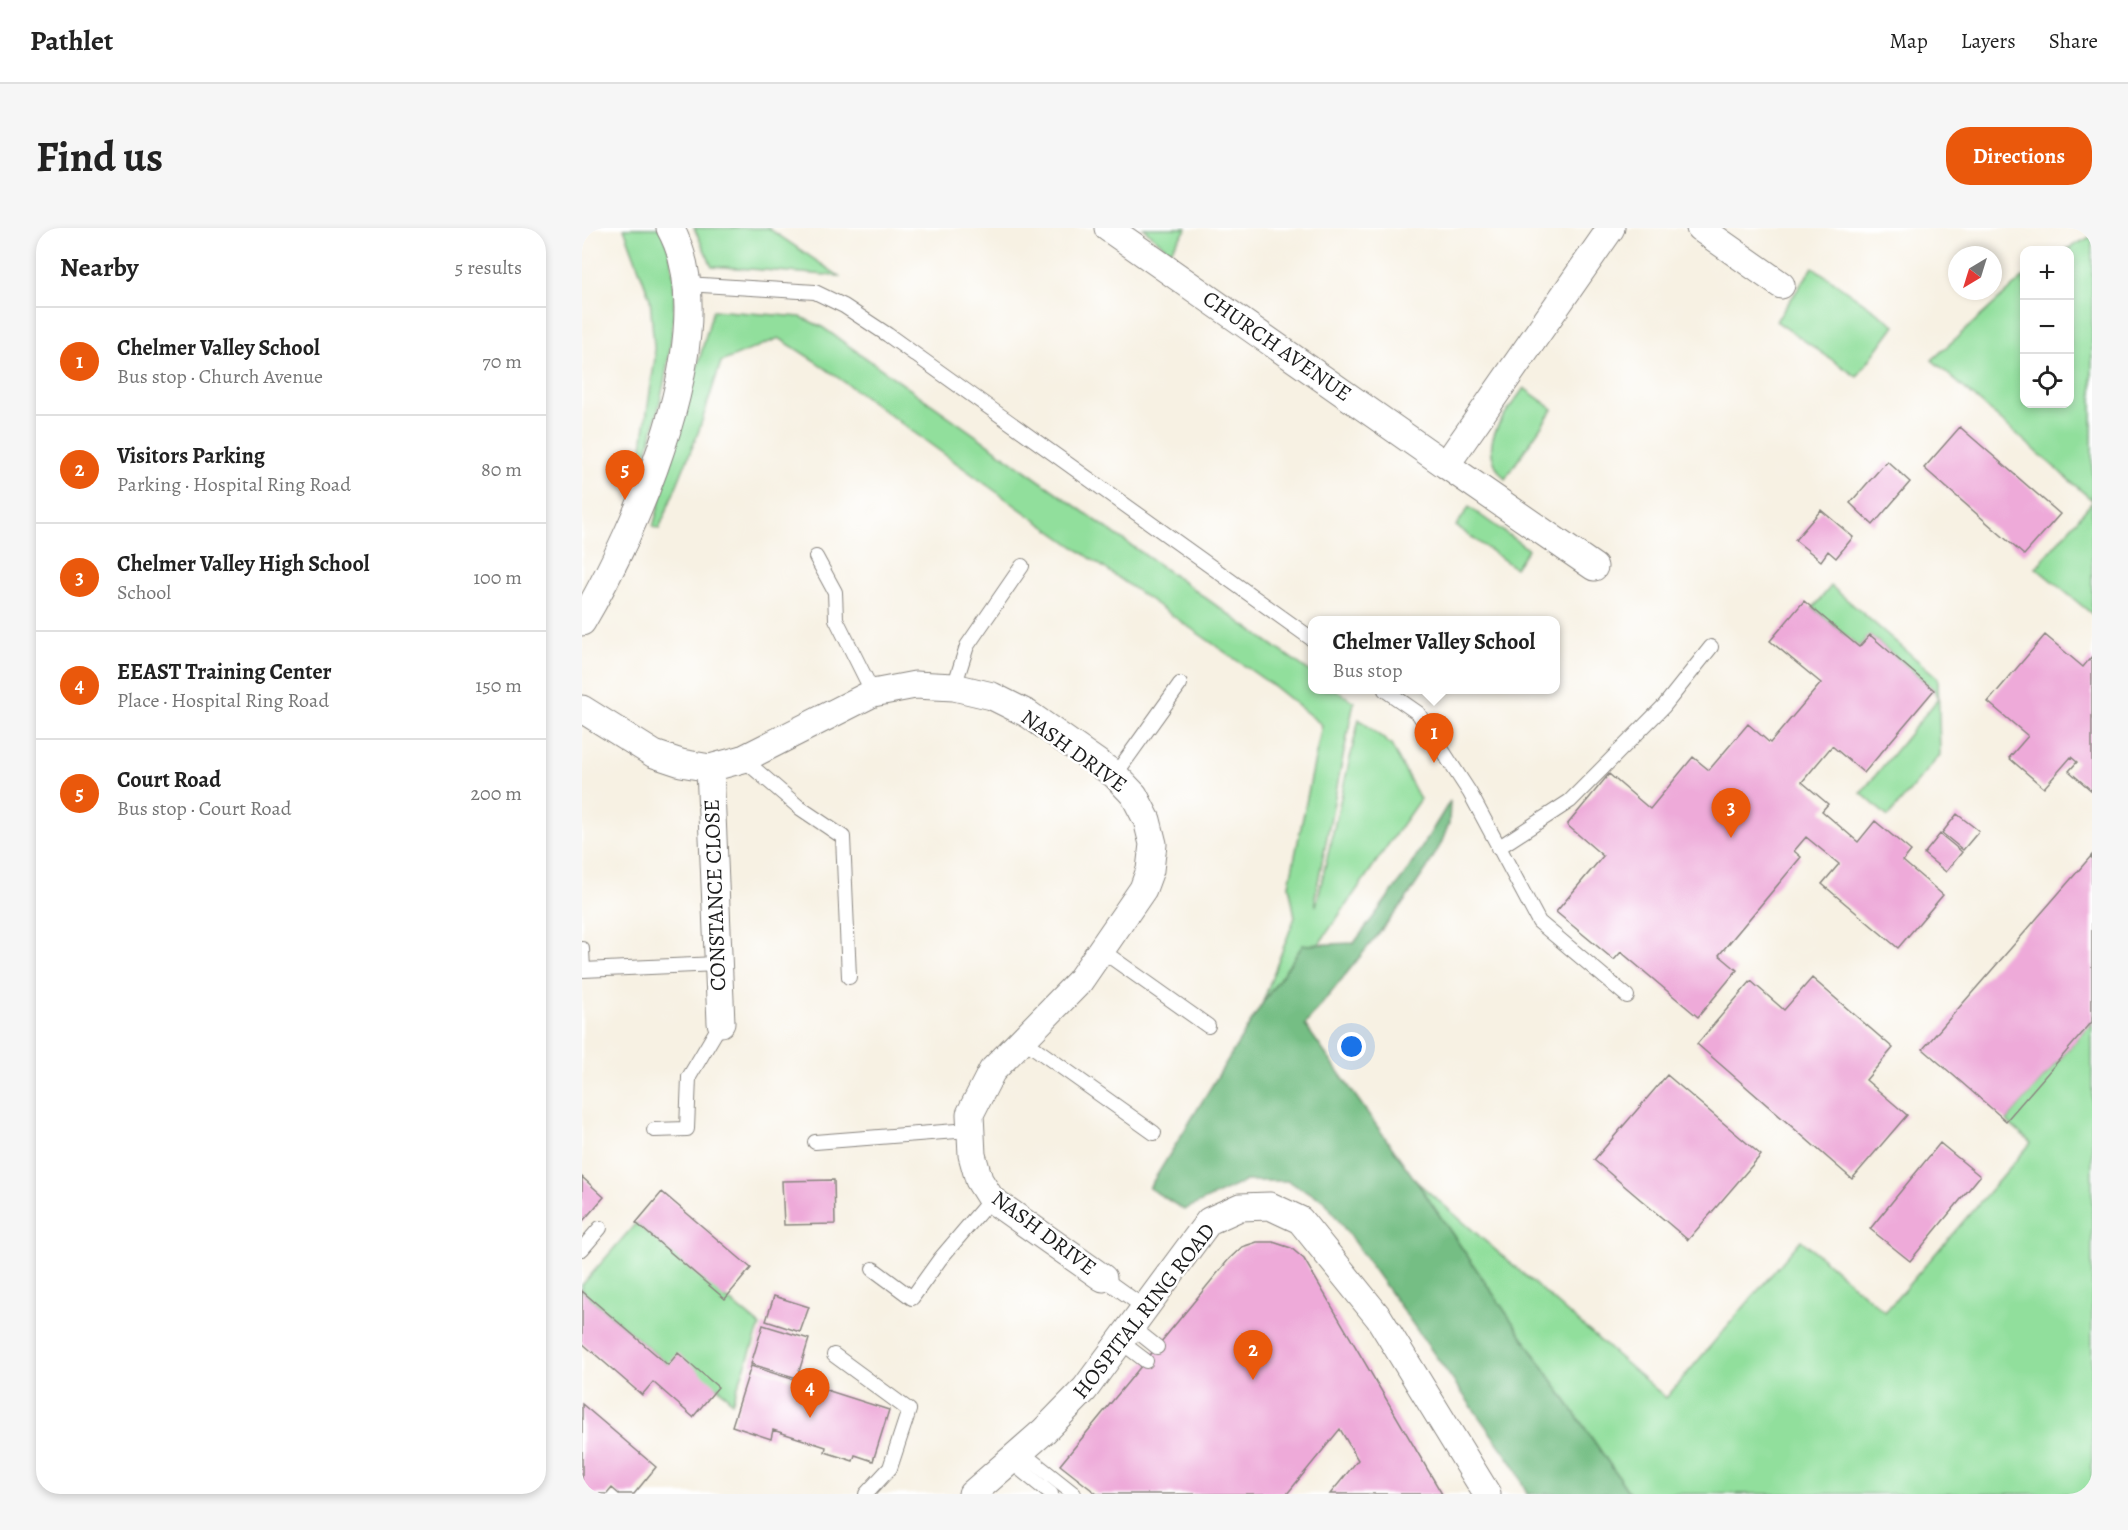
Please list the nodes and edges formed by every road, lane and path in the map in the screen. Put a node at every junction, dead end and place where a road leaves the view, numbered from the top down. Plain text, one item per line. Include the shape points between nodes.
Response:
1 (670, 228) edge
2 (1108, 228) edge
3 (1611, 228) edge
4 (1700, 228) edge
5 (686, 284) junction
6 (1781, 285) dead end
7 (1446, 465) junction
8 (816, 557) dead end
9 (1022, 566) dead end
10 (1594, 567) dead end
11 (582, 622) edge
12 (1308, 636) edge
13 (1711, 647) dead end
14 (1180, 684) dead end
15 (954, 687) junction
16 (873, 693) junction
17 (1391, 694) edge
18 (582, 709) edge
19 (742, 759) junction
20 (710, 768) junction
21 (1115, 775) junction
22 (1498, 848) junction
23 (582, 948) edge
24 (1101, 950) junction
25 (717, 964) junction
26 (849, 977) dead end
27 (1627, 996) dead end
28 (721, 1023) joint
29 (1208, 1026) dead end
30 (1022, 1039) junction
31 (654, 1130) dead end
32 (969, 1130) junction
33 (1154, 1133) dead end
34 (815, 1142) dead end
35 (991, 1199) junction
36 (600, 1228) dead end
37 (582, 1249) edge
38 (873, 1269) dead end
39 (1103, 1278) joint
40 (1133, 1326) junction
41 (1157, 1347) dead end
42 (834, 1355) dead end
43 (1146, 1361) dead end
44 (1016, 1456) junction
45 (866, 1494) edge
46 (972, 1494) edge
47 (1051, 1494) edge
48 (1074, 1494) edge
49 (1487, 1494) edge

1 - 5 street via 681,255
2 - 7 street, CHURCH AVENUE
3 - 7 street
4 - 6 street
5 - 11 street via 682,360 663,446 633,525
5 - 12 lane via 815,292 844,306
7 - 10 street, CHURCH AVENUE
8 - 16 lane via 835,592 836,619
9 - 15 lane via 967,645
13 - 22 lane via 1664,706 1578,794
14 - 21 lane
15 - 16 street, NASH DRIVE via 915,686
15 - 21 street, NASH DRIVE via 992,696 1028,714
16 - 19 street, NASH DRIVE
17 - 22 lane via 1418,712 1470,793
18 - 20 street, NASH DRIVE via 654,754
19 - 20 street, NASH DRIVE
19 - 26 lane via 800,808 843,837
20 - 25 street, CONSTANCE CLOSE
21 - 24 street, NASH DRIVE via 1134,795 1148,820 1153,844 1143,889
22 - 27 lane via 1539,922
23 - 25 lane via 583,970
24 - 29 lane
24 - 30 street, NASH DRIVE via 1079,982
25 - 28 street, CONSTANCE CLOSE
28 - 31 lane via 688,1077 687,1129
30 - 32 street, NASH DRIVE via 992,1071 970,1114
30 - 33 lane
32 - 34 lane
32 - 35 street, NASH DRIVE via 979,1179
35 - 38 lane via 912,1298
35 - 39 street, NASH DRIVE
36 - 37 lane
39 - 40 lane
40 - 41 lane
40 - 43 lane
40 - 44 street, HOSPITAL RING ROAD via 1085,1389
40 - 49 street, HOSPITAL RING ROAD via 1209,1221 1240,1207 1270,1206 1300,1220 1379,1318
42 - 45 lane via 909,1410 890,1468
44 - 46 street, HOSPITAL RING ROAD
44 - 47 lane
44 - 48 lane

